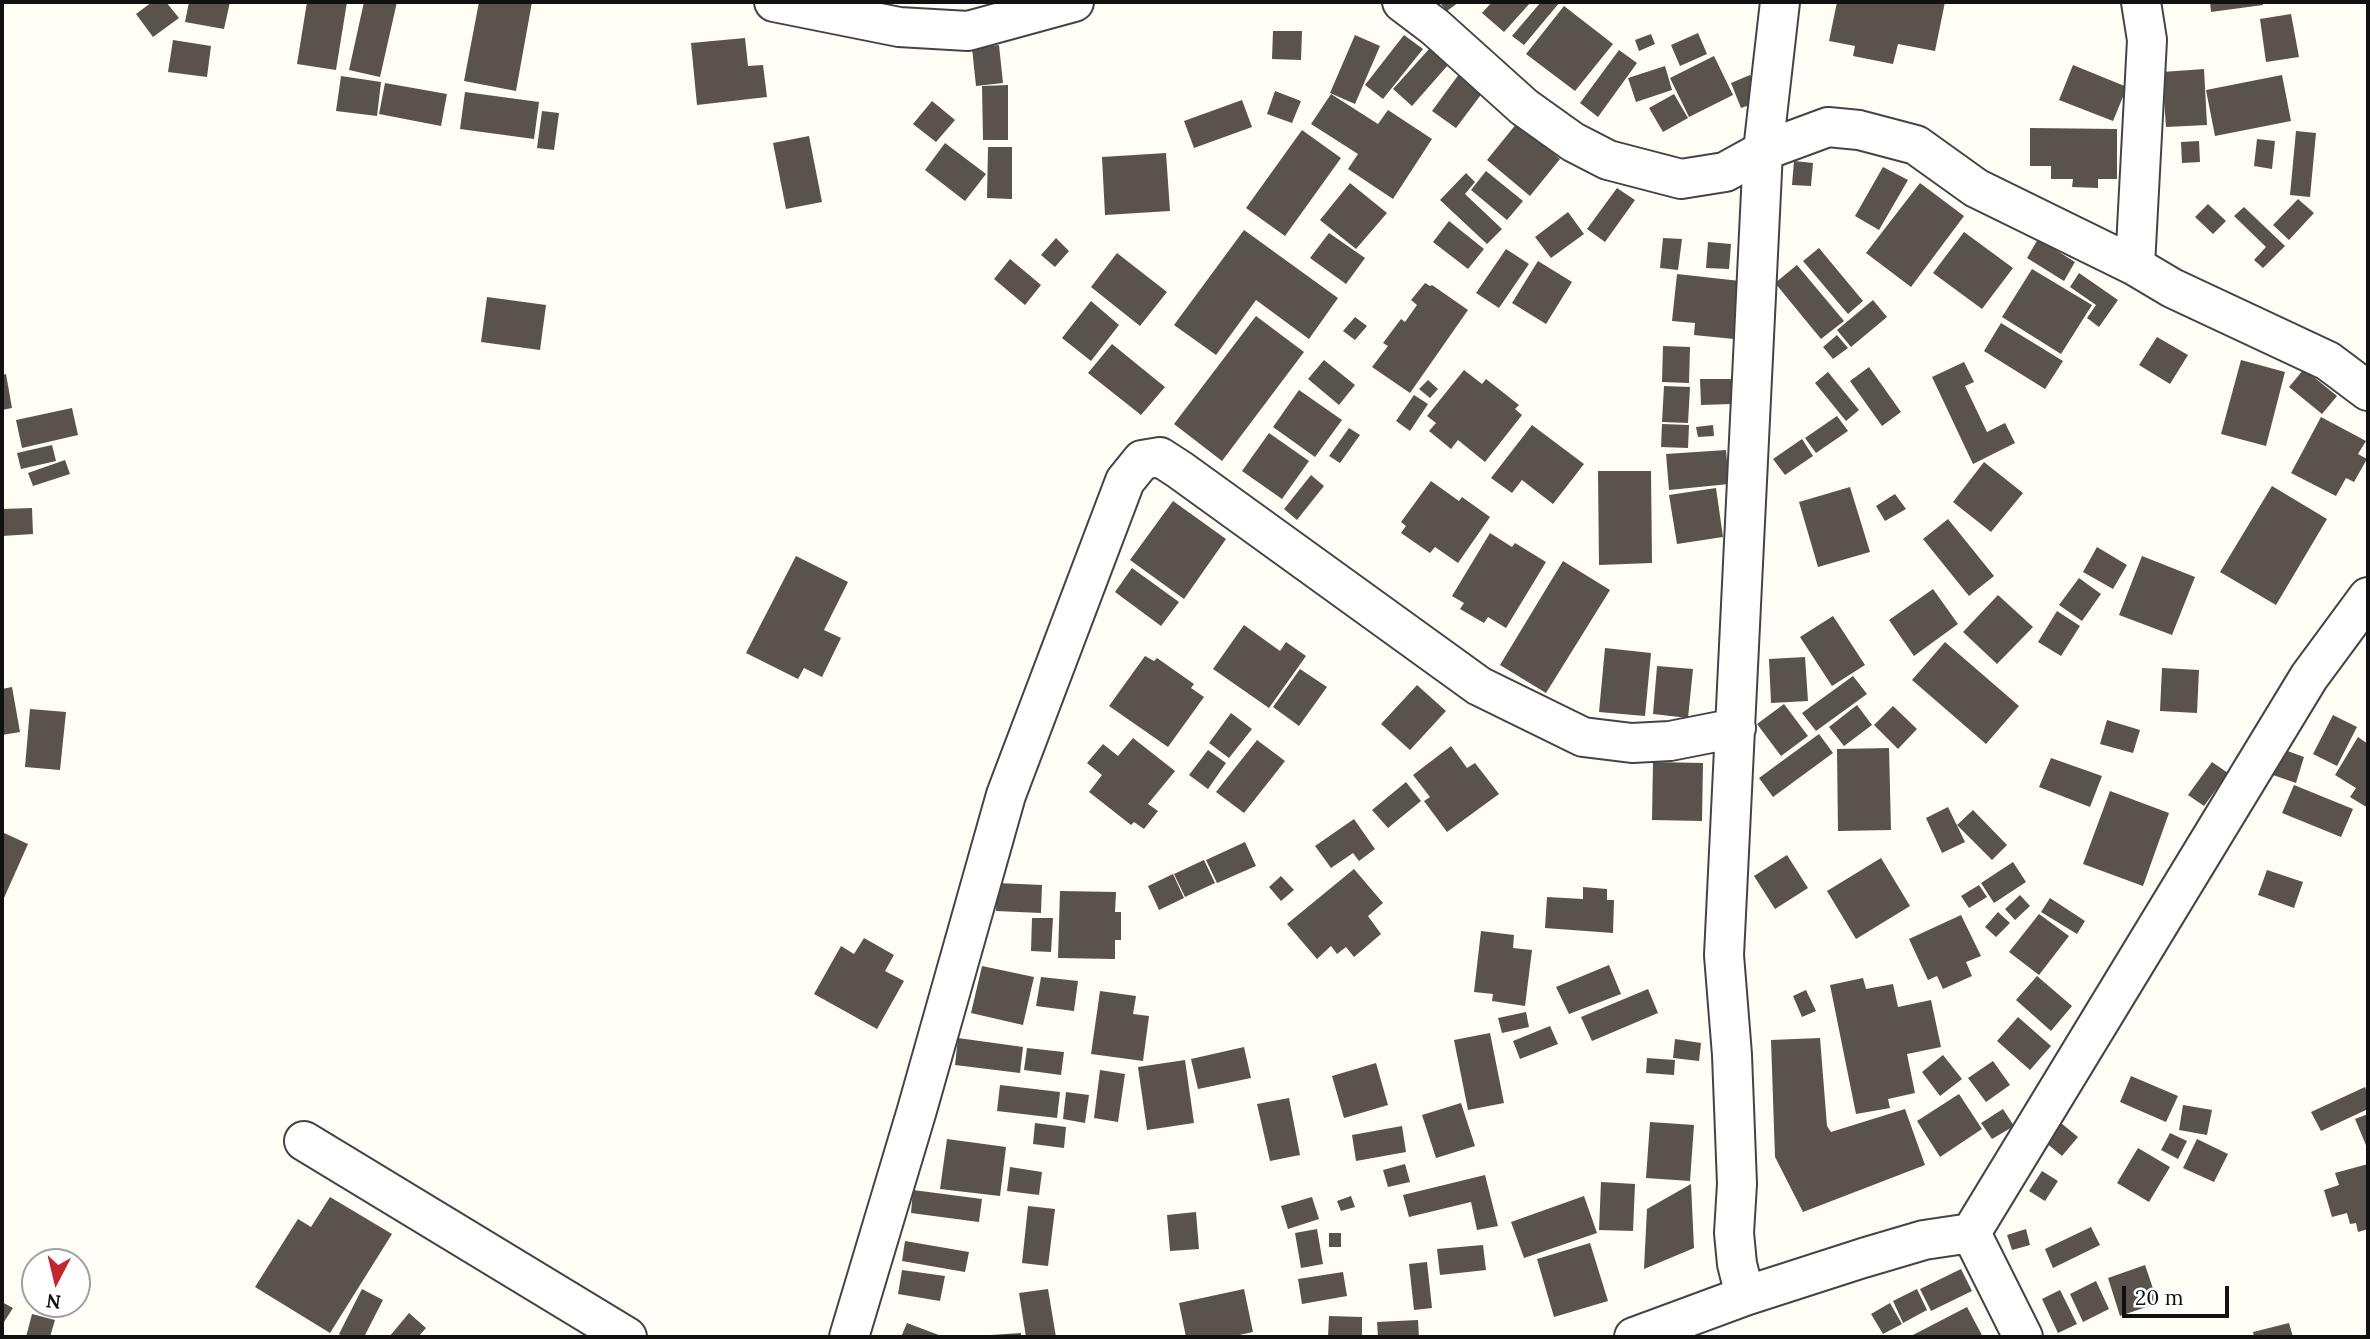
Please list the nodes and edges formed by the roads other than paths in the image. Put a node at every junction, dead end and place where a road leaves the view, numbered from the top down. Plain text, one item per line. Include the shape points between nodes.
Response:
1 (774, 2) edge
2 (1074, 2) edge
3 (1402, 2) edge
4 (1780, 2) edge
5 (2141, 2) edge
6 (1023, 9) edge
7 (1763, 151) junction
8 (2135, 266) junction
9 (2368, 391) edge
10 (2368, 597) edge
11 (1736, 728) junction
12 (304, 1141) dead end
13 (1972, 1233) junction
14 (1745, 1296) junction
15 (627, 1337) edge
16 (849, 1337) edge
17 (1634, 1337) edge
18 (2023, 1337) edge

1 - 6 street via 899,27 968,31
2 - 6 street
3 - 7 street via 1524,107 1608,160 1681,179 1725,172
4 - 7 street
5 - 8 street via 2147,40
7 - 8 street via 1828,127 1916,145 1976,188
7 - 11 street
8 - 9 street via 2328,361
10 - 13 street via 2309,677
11 - 14 street via 1724,955 1737,1184 1734,1233
11 - 16 street via 1670,741 1632,743 1583,737 1479,686 1160,457 1142,460 1125,481 1006,794
12 - 15 street
13 - 14 street via 1924,1240
13 - 18 street
14 - 17 street

